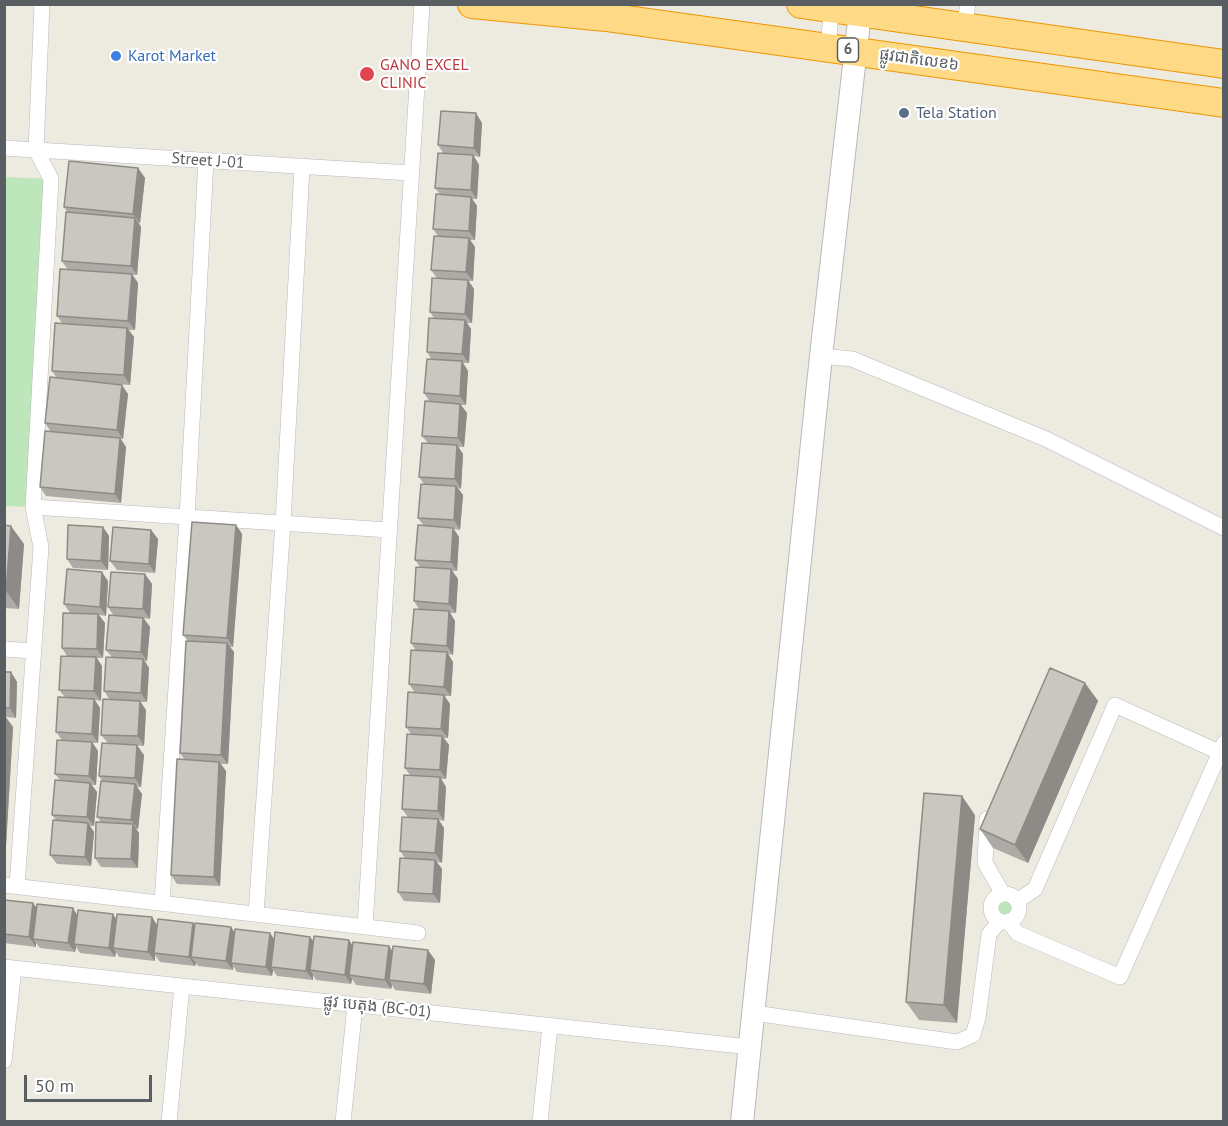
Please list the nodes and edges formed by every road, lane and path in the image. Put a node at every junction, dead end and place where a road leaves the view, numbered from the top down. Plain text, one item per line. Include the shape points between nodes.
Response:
1 (42, 4) edge
2 (422, 4) edge
3 (472, 4) edge
4 (801, 4) edge
5 (832, 6) edge
6 (860, 13) junction
7 (966, 16) edge
8 (828, 47) junction
9 (856, 51) junction
10 (1224, 64) edge
11 (1224, 103) edge
12 (4, 148) edge
13 (36, 150) junction
14 (206, 160) junction
15 (302, 166) junction
16 (411, 173) junction
17 (821, 356) junction
18 (33, 507) junction
19 (186, 518) junction
20 (283, 524) junction
21 (1224, 528) edge
22 (389, 530) junction
23 (4, 650) edge
24 (33, 651) junction
25 (1221, 747) edge
26 (987, 819) edge
27 (11, 886) edge
28 (1003, 894) junction
29 (1017, 901) junction
30 (162, 903) junction
31 (256, 914) junction
32 (1004, 921) junction
33 (365, 926) junction
34 (418, 933) dead end
35 (9, 968) edge
36 (182, 986) junction
37 (355, 1005) junction
38 (754, 1013) junction
39 (550, 1026) junction
40 (750, 1047) junction
41 (4, 1061) edge
42 (170, 1122) edge
43 (344, 1122) edge
44 (540, 1122) edge
45 (742, 1122) edge

1 - 13 street
2 - 16 street
3 - 8 highway, ផ្លូវជាតិលេខ៦ / 6 via 606,17
4 - 5 highway
5 - 6 highway
5 - 8 street
6 - 7 highway
6 - 9 main road
7 - 10 highway
8 - 9 highway, ផ្លូវជាតិលេខ៦ / 6
9 - 11 highway, ផ្លូវជាតិលេខ៦ / 6
9 - 17 main road
12 - 13 street, Street J-01
13 - 14 street, Street J-01
13 - 18 street via 51,179
14 - 15 street, Street J-01
14 - 19 street
15 - 16 street, Street J-01
15 - 20 street
16 - 22 street
17 - 21 street via 852,359 1046,439
17 - 38 main road
18 - 19 street
18 - 24 street via 41,547
19 - 20 street
19 - 30 street
20 - 22 street
20 - 31 street
22 - 33 street
23 - 24 street
24 - 27 street
25 - 29 street via 1114,705 1035,889
25 - 32 street via 1120,977 1017,933
26 - 28 street via 985,863
27 - 30 street
28 - 29 street
28 - 32 street via 991,906 993,915
29 - 32 street via 1018,912
30 - 31 street
31 - 33 street
32 - 38 street via 989,934 973,1035 957,1042
33 - 34 street
35 - 36 street, ផ្លូវ បេតុង (BC-01)
35 - 41 street
36 - 37 street, ផ្លូវ បេតុង (BC-01)
36 - 42 street
37 - 39 street, ផ្លូវ បេតុង (BC-01)
37 - 43 street
38 - 40 main road
39 - 40 street, ផ្លូវ បេតុង (BC-01)
39 - 44 street
40 - 45 main road

